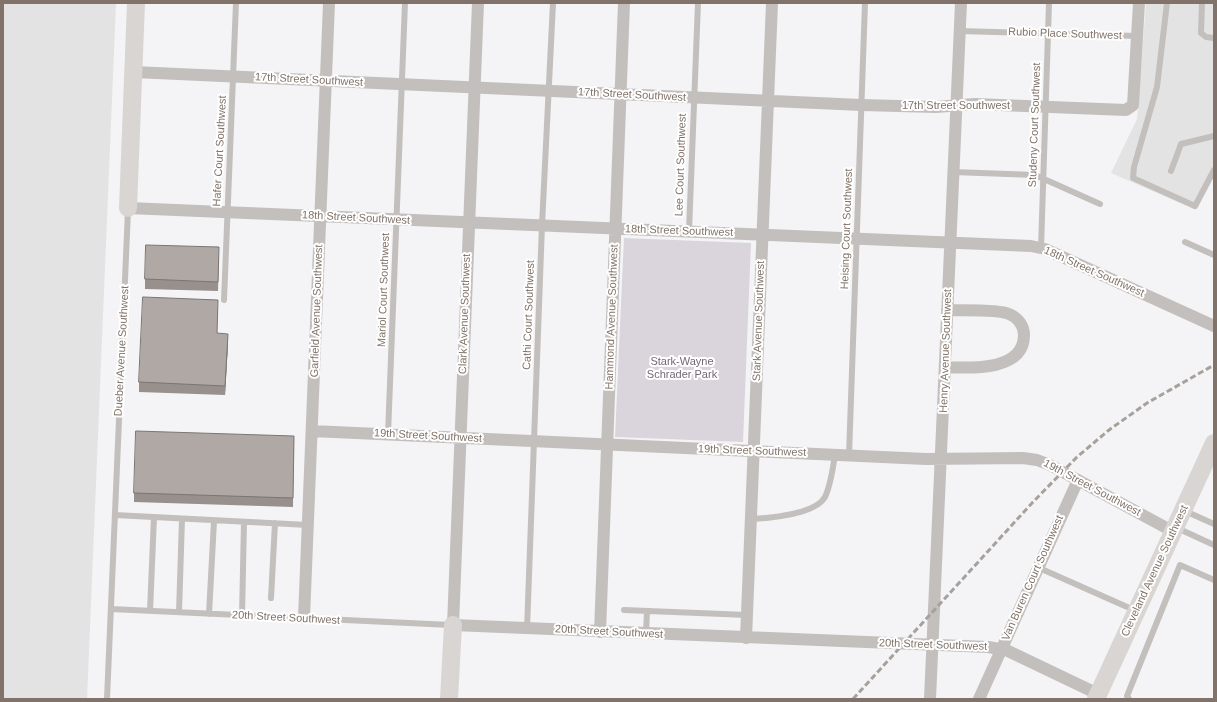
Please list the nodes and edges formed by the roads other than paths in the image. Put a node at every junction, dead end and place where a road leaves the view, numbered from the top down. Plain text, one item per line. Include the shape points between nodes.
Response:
1 (136, 3) edge
2 (236, 3) edge
3 (329, 3) edge
4 (405, 3) edge
5 (478, 3) edge
6 (553, 3) edge
7 (624, 3) edge
8 (698, 3) edge
9 (772, 3) edge
10 (865, 3) edge
11 (961, 3) edge
12 (1049, 3) edge
13 (1139, 3) edge
14 (1167, 3) edge
15 (1202, 3) edge
16 (959, 31) junction
17 (1048, 33) junction
18 (1138, 36) junction
19 (1214, 38) edge
20 (134, 72) junction
21 (233, 76) junction
22 (326, 81) junction
23 (402, 85) junction
24 (474, 88) junction
25 (548, 91) junction
26 (622, 96) junction
27 (694, 99) junction
28 (768, 102) junction
29 (861, 105) junction
30 (956, 106) junction
31 (1046, 107) junction
32 (1214, 136) edge
33 (1214, 170) edge
34 (1171, 171) dead end
35 (953, 172) junction
36 (1043, 178) junction
37 (1100, 204) dead end
38 (128, 208) junction
39 (227, 212) junction
40 (321, 216) junction
41 (397, 220) junction
42 (469, 223) junction
43 (542, 226) junction
44 (616, 228) junction
45 (689, 231) junction
46 (763, 234) junction
47 (856, 238) junction
48 (950, 242) junction
49 (1186, 242) dead end
50 (1041, 248) junction
51 (1214, 255) edge
52 (224, 300) dead end
53 (947, 310) junction
54 (1214, 326) edge
55 (945, 367) junction
56 (312, 431) junction
57 (388, 434) junction
58 (460, 438) junction
59 (534, 441) junction
60 (607, 445) junction
61 (754, 451) junction
62 (835, 454) junction
63 (849, 455) junction
64 (1210, 457) edge
65 (941, 459) junction
66 (1078, 480) junction
67 (1183, 510) junction
68 (115, 515) junction
69 (154, 517) junction
70 (182, 519) junction
71 (751, 519) junction
72 (214, 521) junction
73 (244, 522) junction
74 (275, 523) junction
75 (1214, 524) edge
76 (308, 525) junction
77 (1174, 530) junction
78 (1214, 545) edge
79 (1037, 567) junction
80 (1214, 580) edge
81 (271, 598) dead end
82 (111, 609) junction
83 (624, 610) dead end
84 (150, 611) junction
85 (647, 611) junction
86 (1137, 611) junction
87 (179, 612) junction
88 (209, 614) junction
89 (747, 615) junction
90 (242, 616) junction
91 (304, 618) junction
92 (452, 625) junction
93 (527, 629) junction
94 (600, 632) junction
95 (646, 634) junction
96 (746, 638) junction
97 (932, 645) junction
98 (1001, 649) junction
99 (1097, 696) edge
100 (107, 699) edge
101 (449, 699) edge
102 (930, 699) edge
103 (979, 699) edge
104 (1129, 699) edge

1 - 20 street, Dueber Avenue Southwest
2 - 21 lane, Hafer Court Southwest
3 - 22 street, Garfield Avenue Southwest
4 - 23 lane, Mariol Court Southwest
5 - 24 street, Clark Avenue Southwest
6 - 25 lane, Cathi Court Southwest
7 - 26 street, Hammond Avenue Southwest
8 - 27 lane, Lee Court Southwest
9 - 28 street, Stark Avenue Southwest
10 - 29 lane, Heising Court Southwest
11 - 16 street, Henry Avenue Southwest
12 - 17 lane, Studeny Court Southwest
13 - 18 street, Rubio Place Southwest
14 - 33 lane via 1157,87 1133,178 1195,206
15 - 19 lane via 1201,33
16 - 17 lane, Rubio Place Southwest
16 - 30 street, Henry Avenue Southwest
17 - 18 lane, Rubio Place Southwest
17 - 31 lane, Studeny Court Southwest
18 - 31 street, 17th Street Southwest via 1135,88 1131,108 1126,110
20 - 21 street, 17th Street Southwest
20 - 38 street, Dueber Avenue Southwest
21 - 22 street, 17th Street Southwest
21 - 39 lane, Hafer Court Southwest
22 - 23 street, 17th Street Southwest
22 - 40 street, Garfield Avenue Southwest
23 - 24 street, 17th Street Southwest
23 - 41 lane, Mariol Court Southwest
24 - 25 street, 17th Street Southwest
24 - 42 street, Clark Avenue Southwest
25 - 26 street, 17th Street Southwest
25 - 43 lane, Cathi Court Southwest
26 - 27 street, 17th Street Southwest
26 - 44 street, Hammond Avenue Southwest
27 - 28 street, 17th Street Southwest
27 - 45 lane, Lee Court Southwest
28 - 29 street, 17th Street Southwest
28 - 46 street, Stark Avenue Southwest
29 - 30 street, 17th Street Southwest
29 - 47 lane, Heising Court Southwest
30 - 31 street, 17th Street Southwest via 975,104
30 - 35 street, Henry Avenue Southwest
31 - 36 lane, Studeny Court Southwest
32 - 34 lane via 1181,144
35 - 36 lane via 1035,175
35 - 48 street, Henry Avenue Southwest
36 - 37 lane
36 - 50 lane, Studeny Court Southwest
38 - 39 street, 18th Street Southwest
38 - 68 lane, Dueber Avenue Southwest
39 - 40 street, 18th Street Southwest
39 - 52 lane, Hafer Court Southwest
40 - 41 street, 18th Street Southwest
40 - 56 street, Garfield Avenue Southwest
41 - 42 street, 18th Street Southwest
41 - 57 lane, Mariol Court Southwest
42 - 43 street, 18th Street Southwest
42 - 58 street, Clark Avenue Southwest
43 - 44 street, 18th Street Southwest
43 - 59 lane, Cathi Court Southwest
44 - 45 street, 18th Street Southwest
44 - 60 street, Hammond Avenue Southwest
45 - 46 street, 18th Street Southwest
46 - 47 street, 18th Street Southwest
46 - 61 street, Stark Avenue Southwest
47 - 48 street, 18th Street Southwest
47 - 63 lane, Heising Court Southwest
48 - 50 street, 18th Street Southwest
48 - 53 street, Henry Avenue Southwest
49 - 51 lane
50 - 54 street, 18th Street Southwest
53 - 55 street, Henry Avenue Southwest
53 - 55 street via 1005,312 1020,323 1024,335 1022,346 1007,360 981,369
55 - 65 street, Henry Avenue Southwest
56 - 57 street, 19th Street Southwest
56 - 76 street, Garfield Avenue Southwest
57 - 58 street, 19th Street Southwest
58 - 59 street, 19th Street Southwest
58 - 92 street, Clark Avenue Southwest
59 - 60 street, 19th Street Southwest
59 - 93 lane, Cathi Court Southwest
60 - 61 street, 19th Street Southwest
60 - 94 street, Hammond Avenue Southwest
61 - 62 street, 19th Street Southwest
61 - 71 street, Stark Avenue Southwest
62 - 63 street, 19th Street Southwest
62 - 71 lane via 832,477 824,498 799,512
63 - 65 street, 19th Street Southwest
64 - 67 street, Cleveland Avenue Southwest
65 - 66 street, 19th Street Southwest via 1030,458
65 - 97 street, Henry Avenue Southwest
66 - 77 street, 19th Street Southwest
66 - 79 street, Van Buren Court Southwest
67 - 75 lane
67 - 77 street, Cleveland Avenue Southwest
68 - 69 lane
68 - 82 lane, Dueber Avenue Southwest
69 - 70 lane
69 - 84 lane
70 - 72 lane
70 - 87 lane
71 - 89 street, Stark Avenue Southwest
72 - 73 lane
72 - 88 lane
73 - 74 lane
73 - 90 lane
74 - 76 lane
74 - 81 lane
76 - 91 street, Garfield Avenue Southwest
77 - 78 lane
77 - 86 street, Cleveland Avenue Southwest
79 - 86 lane
79 - 98 street, Van Buren Court Southwest
80 - 104 lane via 1180,565 1127,696
82 - 84 lane, 20th Street Southwest
82 - 100 lane, Dueber Avenue Southwest
83 - 85 lane
84 - 87 lane, 20th Street Southwest
85 - 89 lane
85 - 95 lane
86 - 99 street, Cleveland Avenue Southwest
87 - 88 lane, 20th Street Southwest
88 - 90 lane, 20th Street Southwest
89 - 96 street, Stark Avenue Southwest
90 - 91 lane, 20th Street Southwest
91 - 92 lane, 20th Street Southwest
92 - 93 street, 20th Street Southwest
92 - 101 street
93 - 94 street, 20th Street Southwest
94 - 95 street, 20th Street Southwest
95 - 96 street, 20th Street Southwest
96 - 97 street, 20th Street Southwest
97 - 98 street, 20th Street Southwest
97 - 102 street, Henry Avenue Southwest
98 - 99 street, 20th Street Southwest
98 - 103 street, Van Buren Court Southwest

